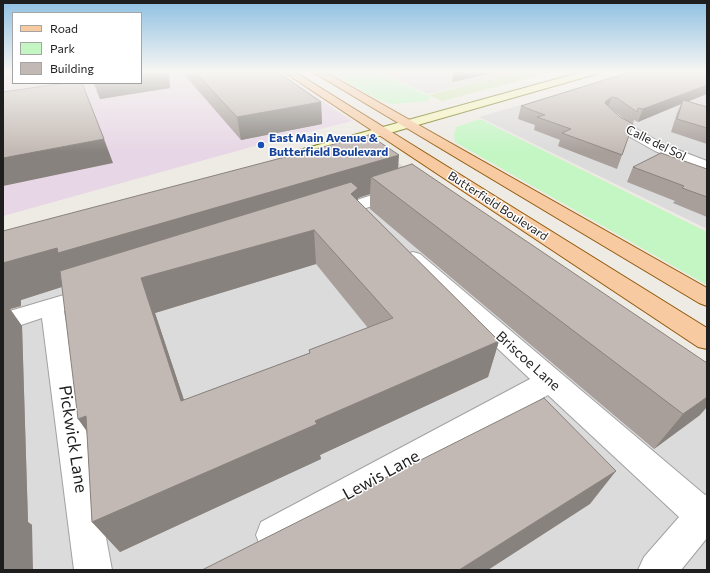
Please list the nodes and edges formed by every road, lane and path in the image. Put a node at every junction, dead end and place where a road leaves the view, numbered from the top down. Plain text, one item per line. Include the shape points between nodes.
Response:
1 (332, 99) edge
2 (365, 99) edge
3 (495, 99) edge
4 (608, 114) edge
5 (407, 123) junction
6 (382, 131) junction
7 (287, 158) edge
8 (707, 166) edge
9 (415, 186) edge
10 (355, 206) junction
11 (317, 219) edge
12 (105, 290) edge
13 (707, 298) edge
14 (52, 307) junction
15 (3, 322) edge
16 (707, 340) edge
17 (550, 381) junction
18 (704, 513) edge
19 (246, 551) edge
20 (93, 570) edge
21 (657, 570) edge

1 - 6 main road, Butterfield Boulevard
2 - 5 main road, Butterfield Boulevard
3 - 5 main road
4 - 8 street, Calle del Sol via 621,126 660,148
5 - 6 main road
5 - 13 main road, Butterfield Boulevard
6 - 7 main road
6 - 16 main road, Butterfield Boulevard
9 - 10 street
10 - 11 street
10 - 17 street, Briscoe Lane
12 - 14 street
14 - 15 street
14 - 20 street, Pickwick Lane
17 - 18 street, Briscoe Lane
17 - 19 street, Lewis Lane
18 - 21 street

